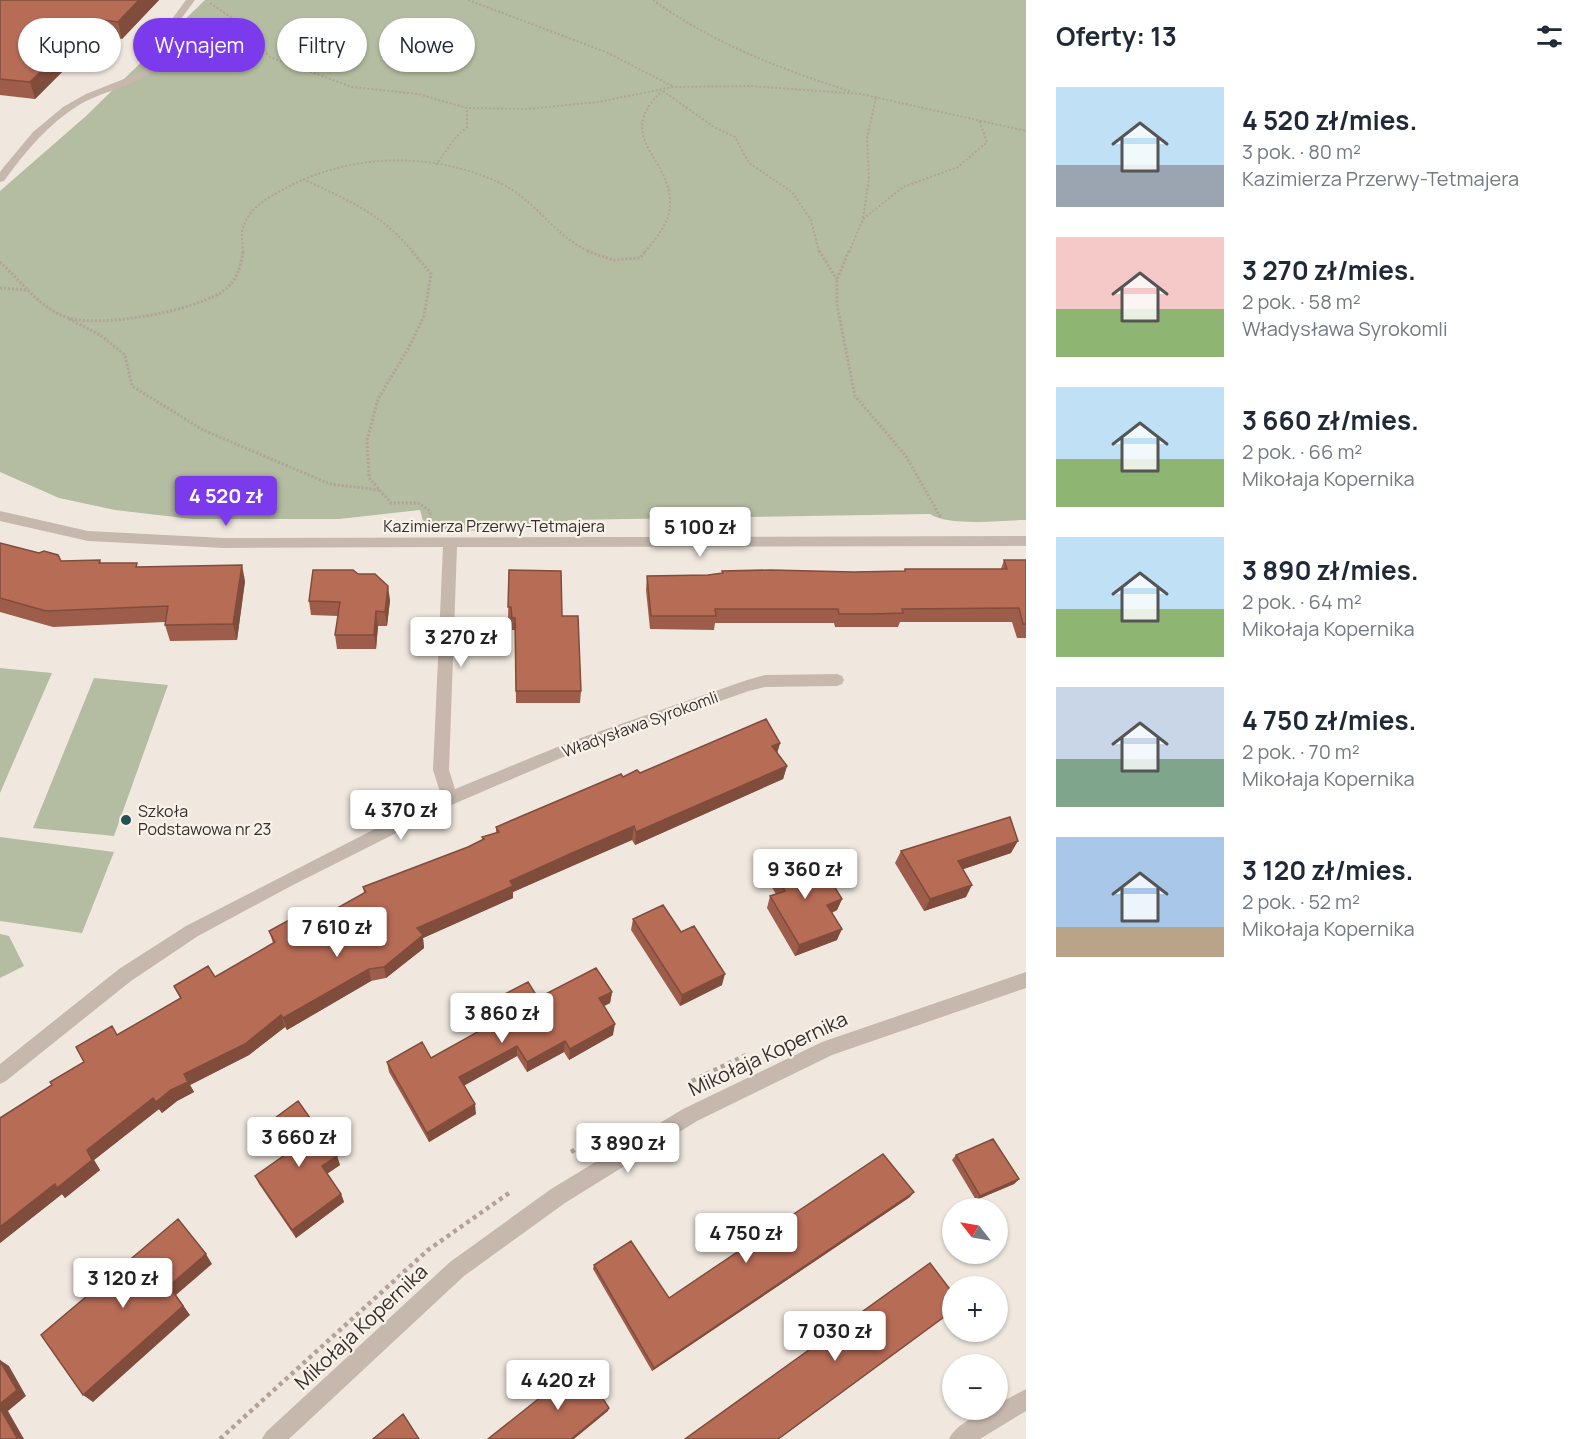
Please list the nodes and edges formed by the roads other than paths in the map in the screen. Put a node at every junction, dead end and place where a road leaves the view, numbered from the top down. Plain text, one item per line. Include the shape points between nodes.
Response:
1 (191, 0) edge
2 (0, 179) edge
3 (0, 516) edge
4 (1026, 541) edge
5 (450, 542) junction
6 (837, 680) dead end
7 (450, 798) junction
8 (1026, 980) edge
9 (0, 1075) edge
10 (1026, 1399) edge
11 (273, 1439) edge
12 (960, 1439) edge

1 - 2 street via 174,23 156,65 62,112 23,149
3 - 5 street, Kazimierza Przerwy-Tetmajera via 64,532 112,538 224,543
4 - 5 street, Kazimierza Przerwy-Tetmajera
5 - 7 street via 441,770
6 - 7 street, Władysława Syrokomli via 765,681 747,686 577,745
7 - 9 street, Władysława Syrokomli via 192,931 125,975
8 - 11 street, Mikołaja Kopernika via 828,1047 690,1115 609,1164 457,1269
10 - 12 street

